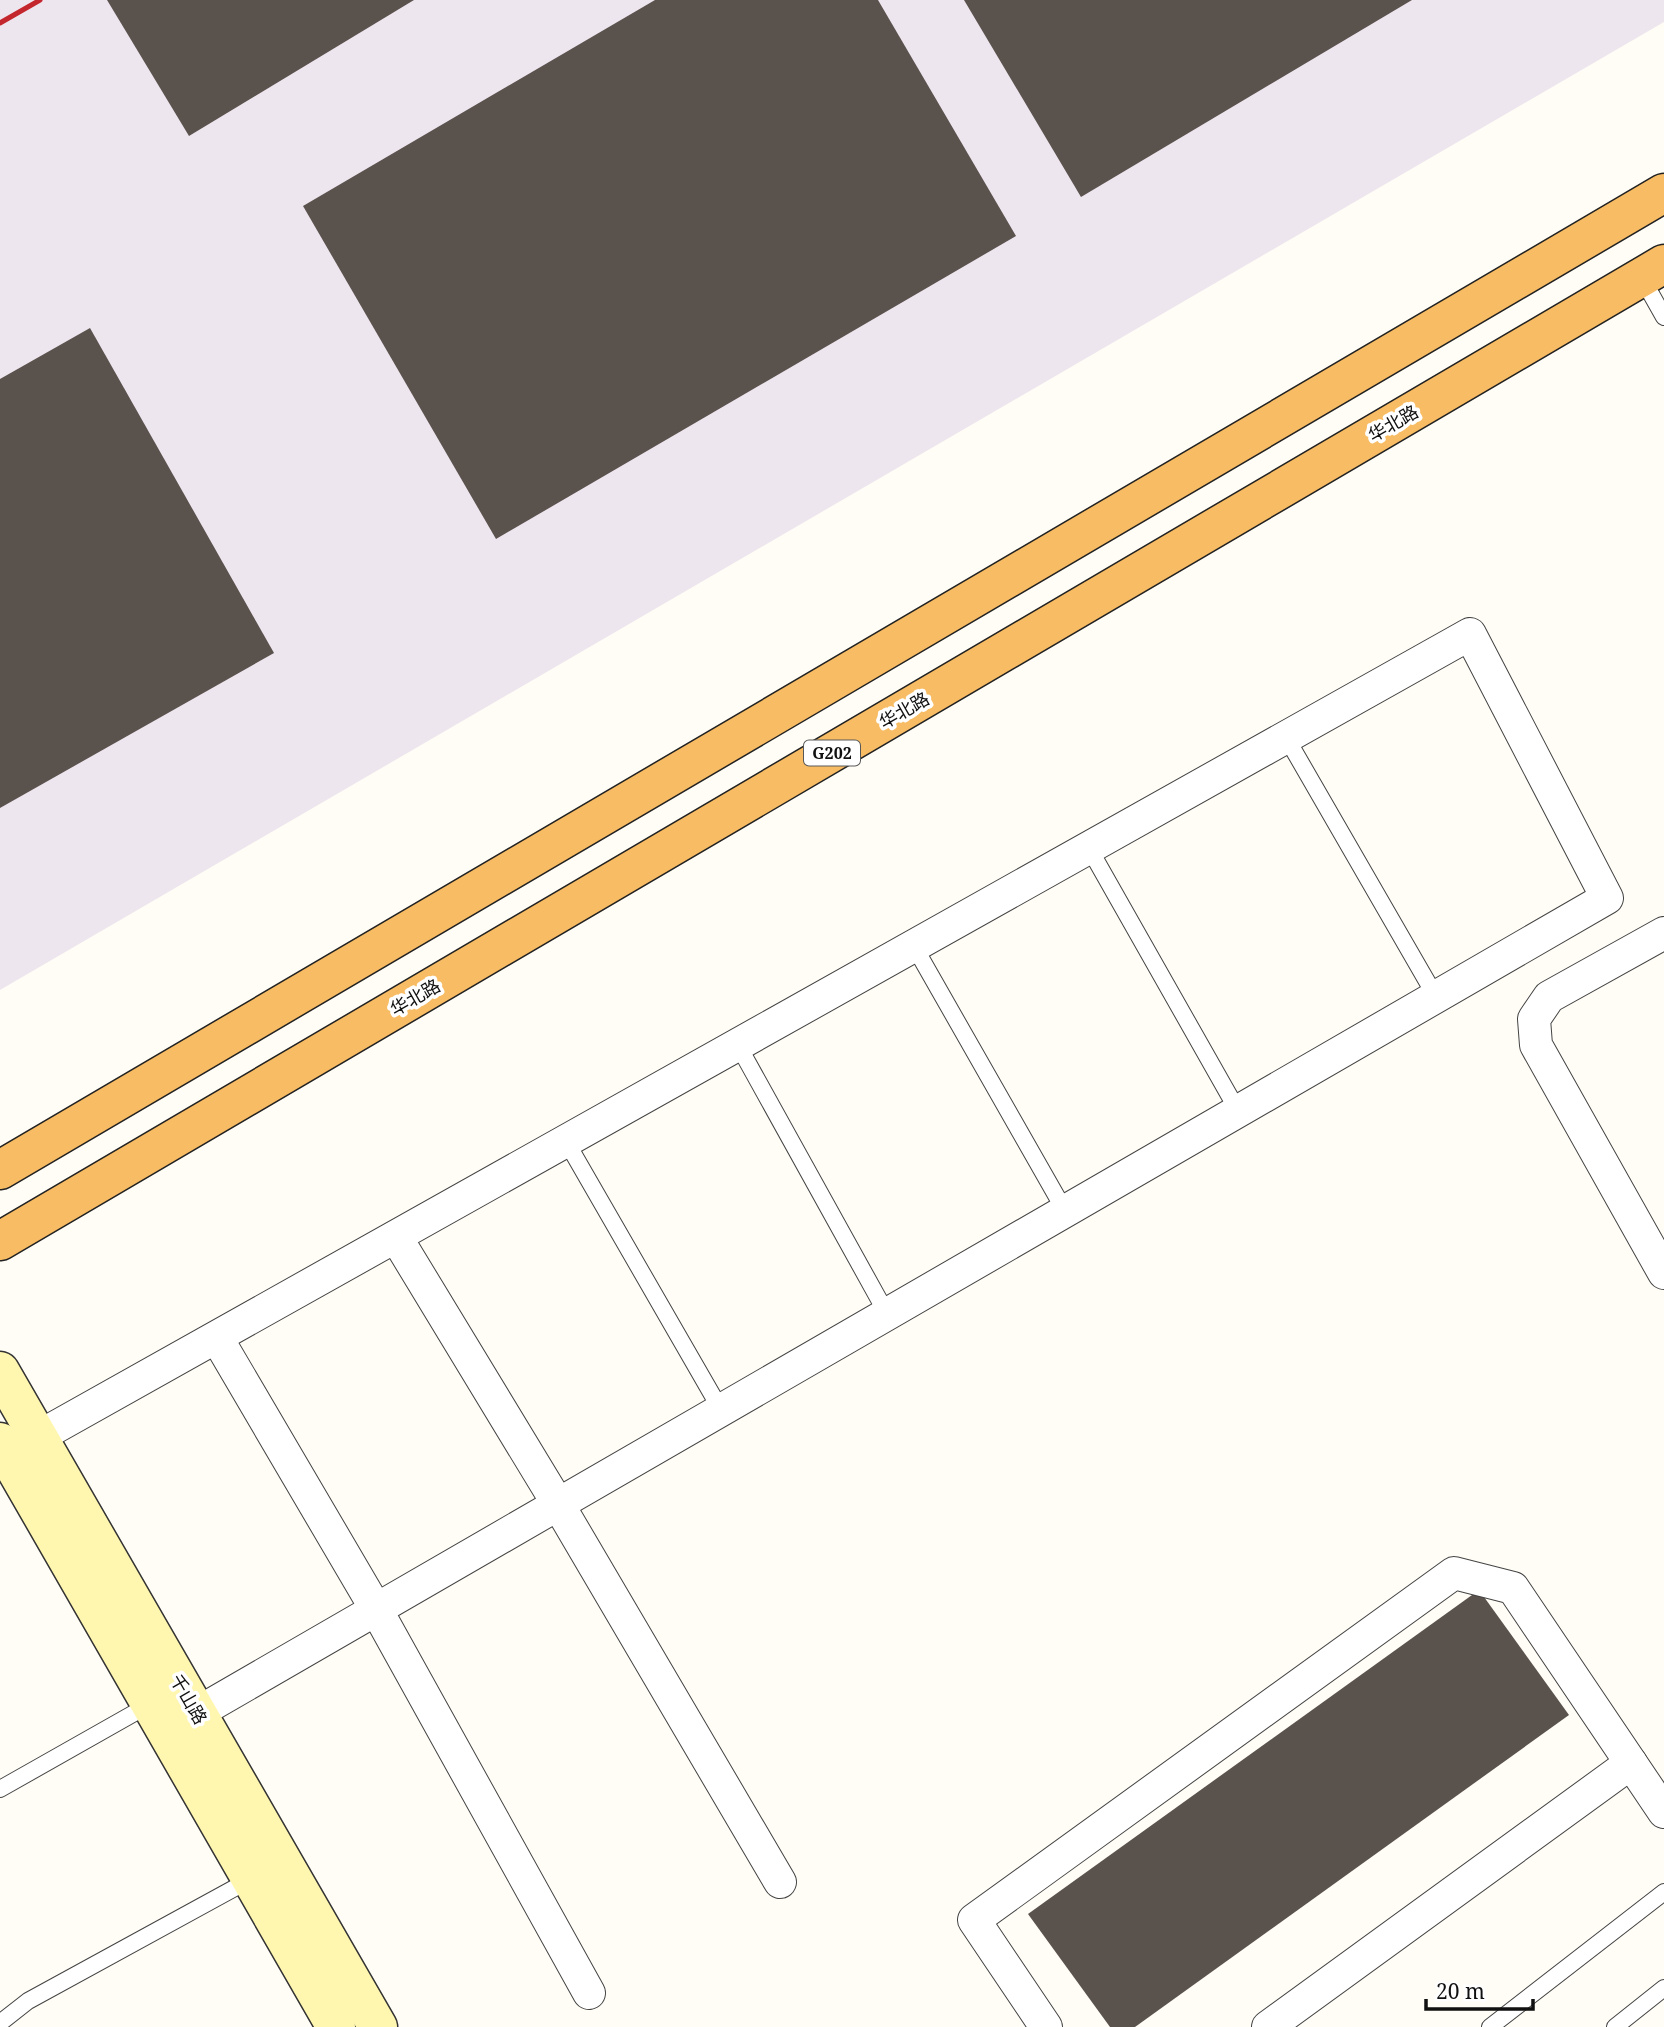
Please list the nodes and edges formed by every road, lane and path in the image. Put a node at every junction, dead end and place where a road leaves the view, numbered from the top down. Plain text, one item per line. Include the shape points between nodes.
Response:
1 (1664, 193) edge
2 (1653, 271) edge
3 (1664, 317) edge
4 (1286, 737) junction
5 (1089, 848) junction
6 (1664, 933) edge
7 (914, 946) junction
8 (1436, 997) junction
9 (738, 1045) junction
10 (1238, 1111) junction
11 (566, 1141) junction
12 (0, 1170) edge
13 (1065, 1211) junction
14 (396, 1237) junction
15 (0, 1241) edge
16 (1664, 1273) edge
17 (887, 1314) junction
18 (217, 1338) junction
19 (0, 1371) edge
20 (721, 1410) junction
21 (38, 1437) junction
22 (0, 1443) edge
23 (558, 1504) junction
24 (376, 1609) junction
25 (173, 1708) junction
26 (1631, 1763) junction
27 (0, 1789) edge
28 (1664, 1812) edge
29 (267, 1871) junction
30 (780, 1882) dead end
31 (1664, 1892) edge
32 (1664, 1988) edge
33 (589, 1993) dead end
34 (0, 2023) edge
35 (336, 2027) edge
36 (377, 2027) edge
37 (1046, 2027) edge
38 (1268, 2027) edge
39 (1490, 2027) edge
40 (1615, 2027) edge

1 - 12 highway
2 - 3 lane
2 - 15 highway, 华北路 / G202
4 - 5 street
4 - 8 lane
4 - 8 street via 1470,634 1607,898
5 - 7 street
5 - 10 lane
6 - 16 street via 1549,997 1534,1019 1536,1045
7 - 9 street
7 - 13 lane
8 - 10 street
9 - 11 street
9 - 17 lane
10 - 13 street
11 - 14 street
11 - 20 lane
13 - 17 street
14 - 18 street
14 - 23 street
17 - 20 street
18 - 21 street
18 - 24 street
19 - 21 main road, 千山路
20 - 23 street
21 - 25 main road, 千山路
22 - 25 main road, 千山路
23 - 24 street
23 - 30 street
24 - 25 street
24 - 33 street
25 - 27 lane
25 - 29 main road, 千山路
26 - 28 street
26 - 37 street via 1513,1588 1454,1573 974,1920
26 - 38 street
29 - 34 lane via 28,2001
29 - 35 main road, 千山路
29 - 36 main road, 千山路
31 - 39 lane
32 - 40 lane

